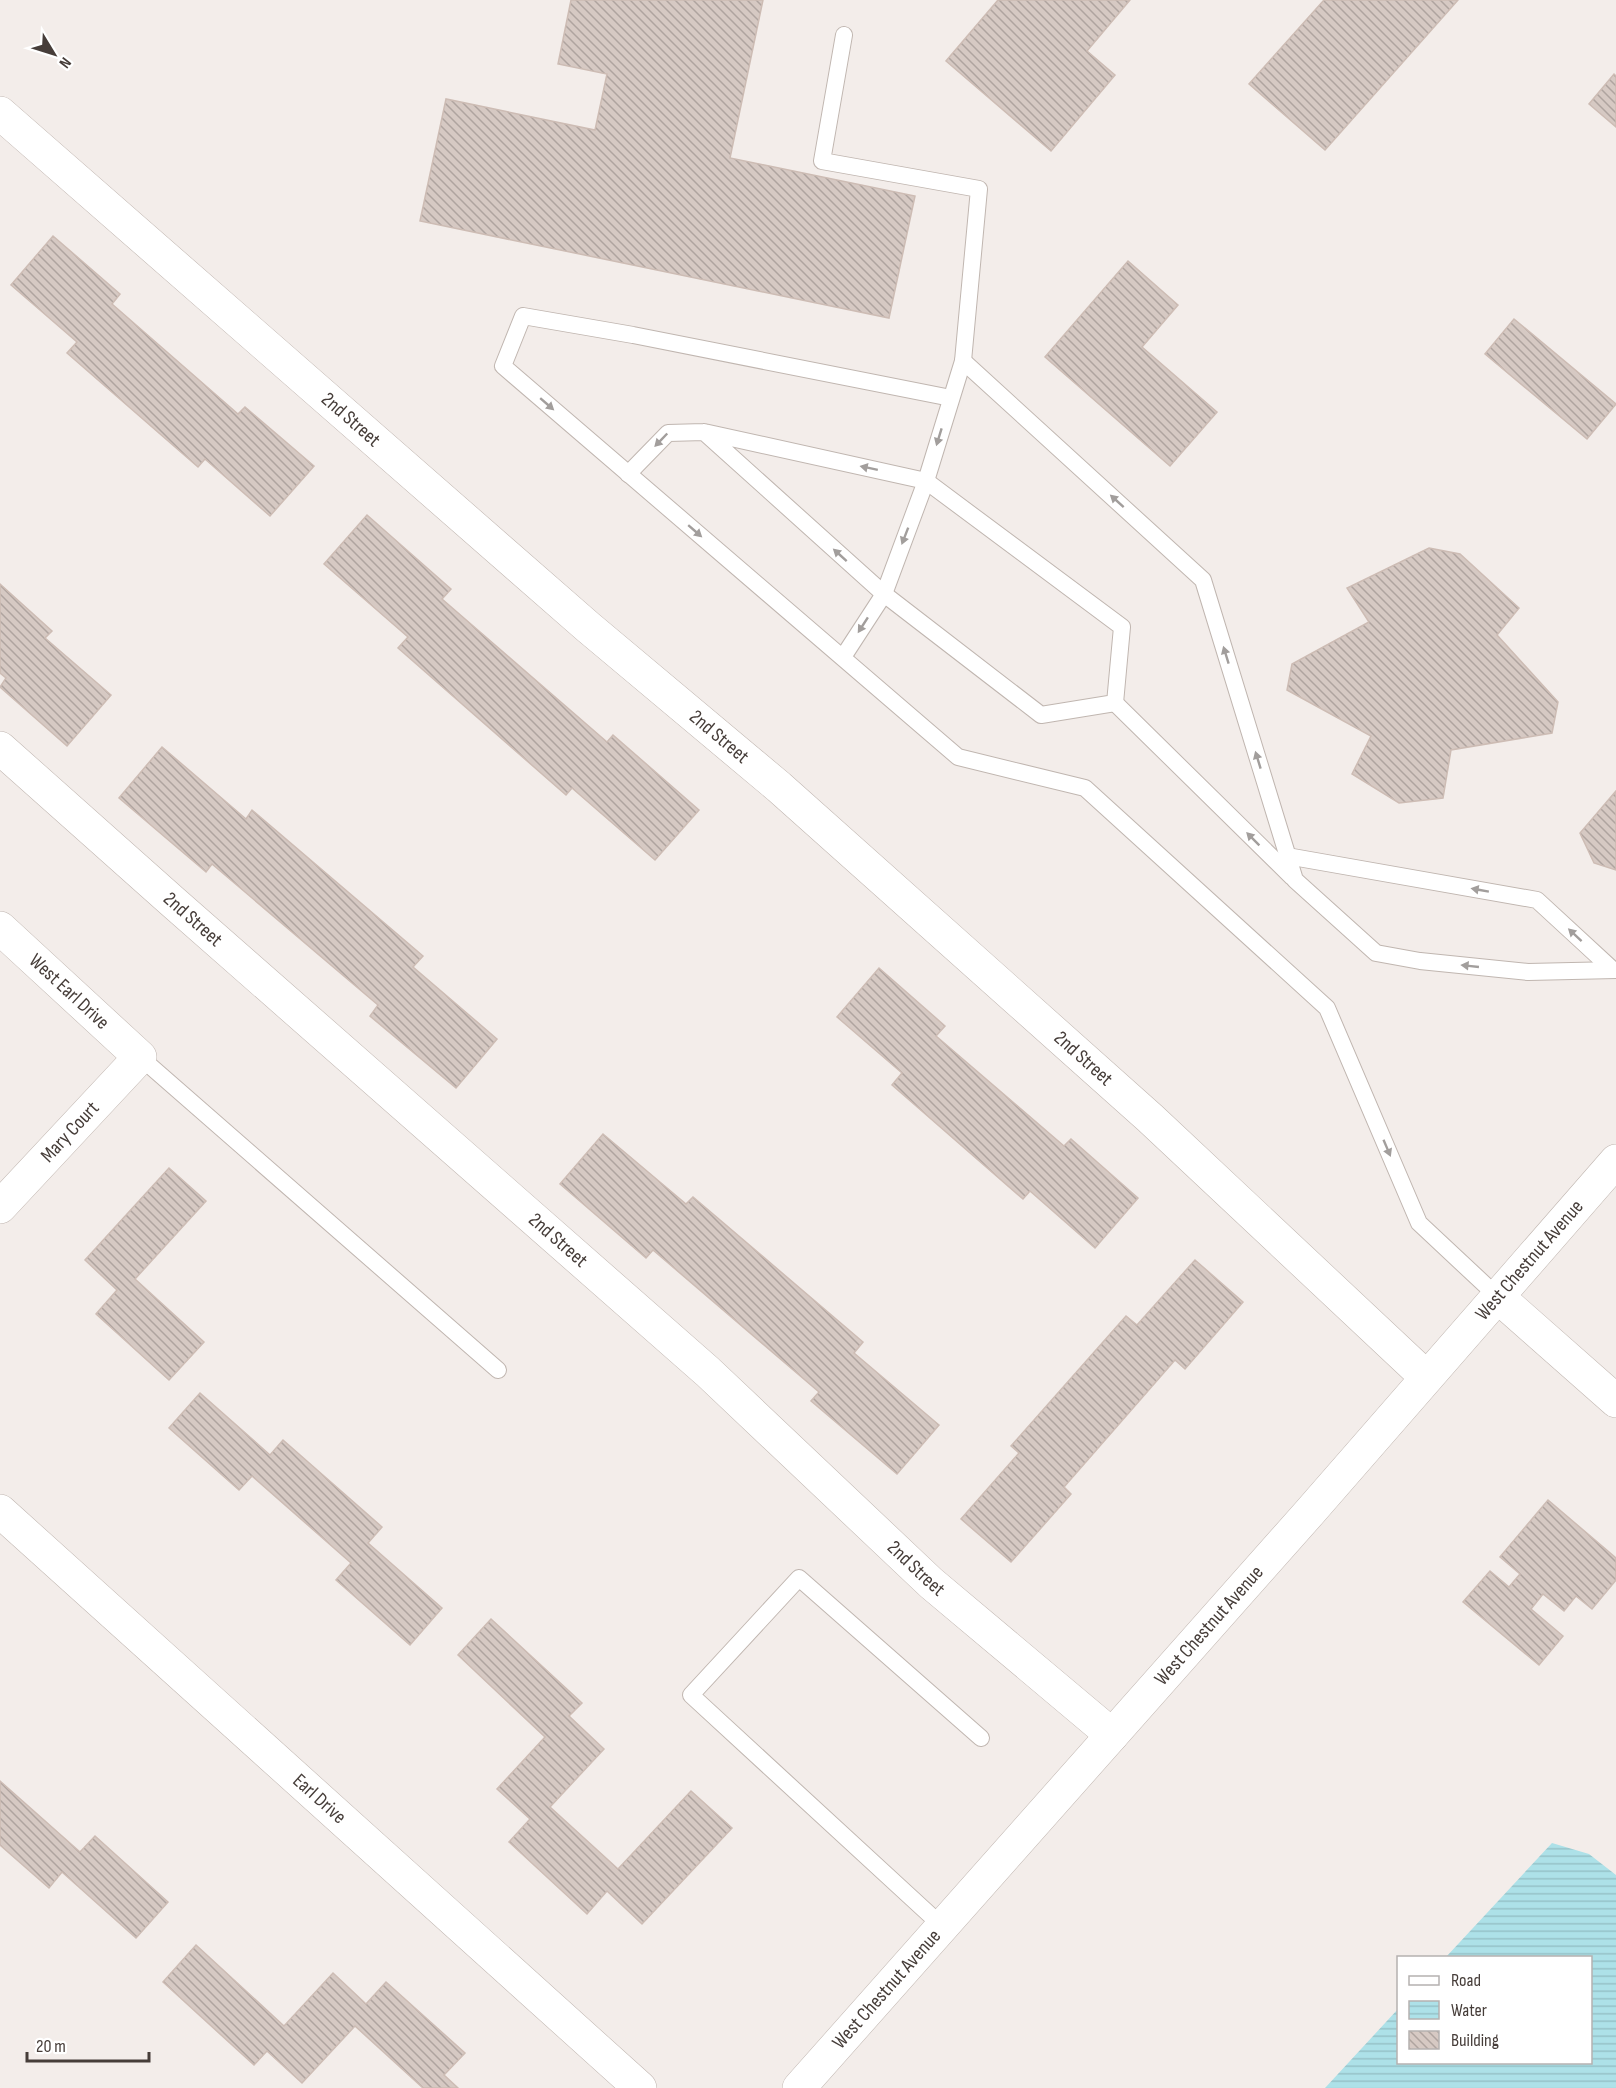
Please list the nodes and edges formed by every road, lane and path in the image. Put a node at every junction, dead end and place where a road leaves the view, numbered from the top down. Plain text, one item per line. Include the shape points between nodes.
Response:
1 (844, 35) dead end
2 (0, 113) edge
3 (963, 362) junction
4 (951, 398) junction
5 (704, 432) junction
6 (628, 474) junction
7 (926, 481) junction
8 (884, 594) junction
9 (843, 657) junction
10 (1115, 703) junction
11 (0, 748) edge
12 (1287, 856) junction
13 (1295, 880) junction
14 (0, 928) edge
15 (1615, 970) edge
16 (140, 1057) junction
17 (1616, 1161) edge
18 (0, 1207) edge
19 (1497, 1296) junction
20 (498, 1370) dead end
21 (1426, 1377) junction
22 (1616, 1401) edge
23 (0, 1511) edge
24 (1112, 1735) junction
25 (981, 1738) dead end
26 (942, 1926) junction
27 (640, 2088) edge
28 (799, 2088) edge

1 - 3 lane via 822,161 979,189
2 - 21 street, 2nd Street via 588,627 788,795 1150,1118
3 - 4 lane
12 -> 3 lane via 1203,580
4 -> 6 lane via 523,316 503,366
4 -> 7 lane
5 -> 6 lane via 668,433
7 -> 5 lane
8 -> 5 lane
6 -> 9 lane
7 -> 8 lane
7 - 10 lane via 1122,627
8 -> 9 lane
8 - 10 lane via 1041,715
9 -> 19 lane via 958,757 1085,788 1327,1008 1419,1223
13 -> 10 lane
11 - 24 street, 2nd Street via 708,1372 931,1582
12 - 13 lane
15 -> 12 lane via 1537,900
15 -> 13 lane via 1528,972 1376,953
14 - 16 street, West Earl Drive
16 - 18 street, Mary Court
16 - 20 lane
17 - 19 street, West Chestnut Avenue
19 - 21 street, West Chestnut Avenue
19 - 22 street
21 - 24 street, West Chestnut Avenue
23 - 27 street, Earl Drive
24 - 26 street, West Chestnut Avenue
25 - 26 lane via 799,1578 691,1695
26 - 28 street, West Chestnut Avenue

